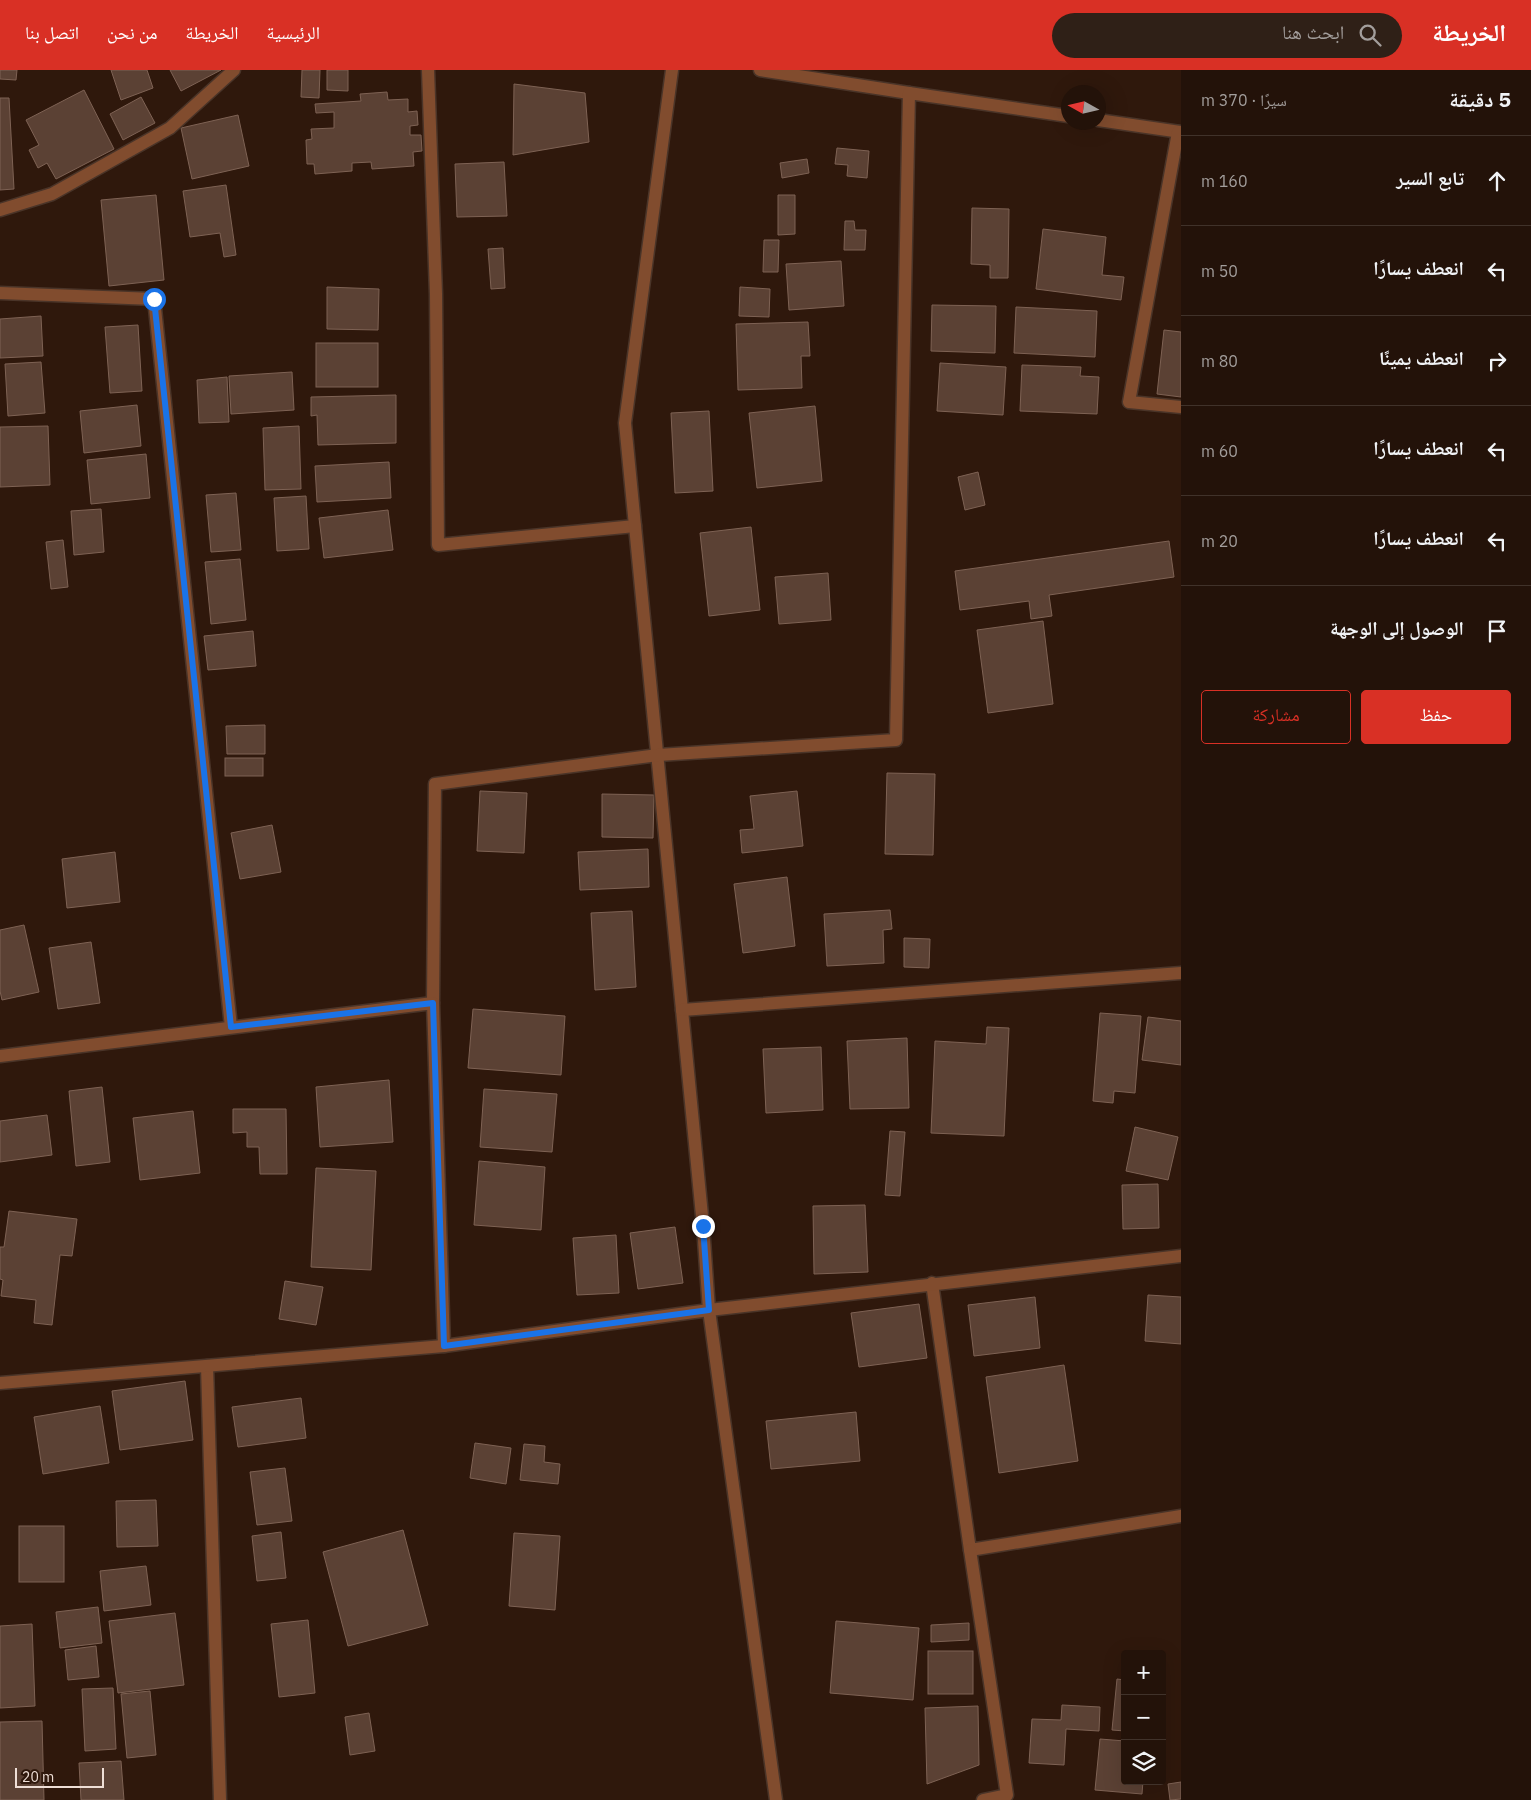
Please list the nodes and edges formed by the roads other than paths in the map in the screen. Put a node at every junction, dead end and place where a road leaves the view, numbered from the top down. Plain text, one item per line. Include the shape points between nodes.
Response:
1 (234, 70) edge
2 (428, 70) edge
3 (672, 70) edge
4 (760, 70) edge
5 (909, 93) junction
6 (1061, 115) edge
7 (1106, 121) edge
8 (1179, 132) edge
9 (0, 210) edge
10 (0, 293) edge
11 (1181, 407) edge
12 (636, 526) junction
13 (658, 755) junction
14 (1181, 973) edge
15 (433, 1003) junction
16 (682, 1010) junction
17 (231, 1027) junction
18 (0, 1056) edge
19 (1181, 1256) edge
20 (932, 1283) junction
21 (709, 1310) junction
22 (444, 1346) junction
23 (207, 1366) junction
24 (0, 1383) edge
25 (1181, 1516) edge
26 (970, 1550) junction
27 (220, 1800) edge
28 (776, 1800) edge
29 (982, 1800) edge

1 - 9 street via 170,128 52,194
2 - 12 street via 436,294 438,545
3 - 12 street via 625,423
4 - 5 street
5 - 6 street
5 - 13 street via 896,740
7 - 8 street
8 - 11 street via 1129,402
10 - 17 street via 154,299
12 - 13 street
13 - 15 street via 435,784
13 - 16 street
14 - 16 street
15 - 17 street
15 - 22 street
16 - 21 street
17 - 18 street
19 - 20 street
20 - 21 street
20 - 26 street
21 - 22 street
21 - 28 street
22 - 23 street
23 - 24 street
23 - 27 street
25 - 26 street
26 - 29 street via 1007,1795

